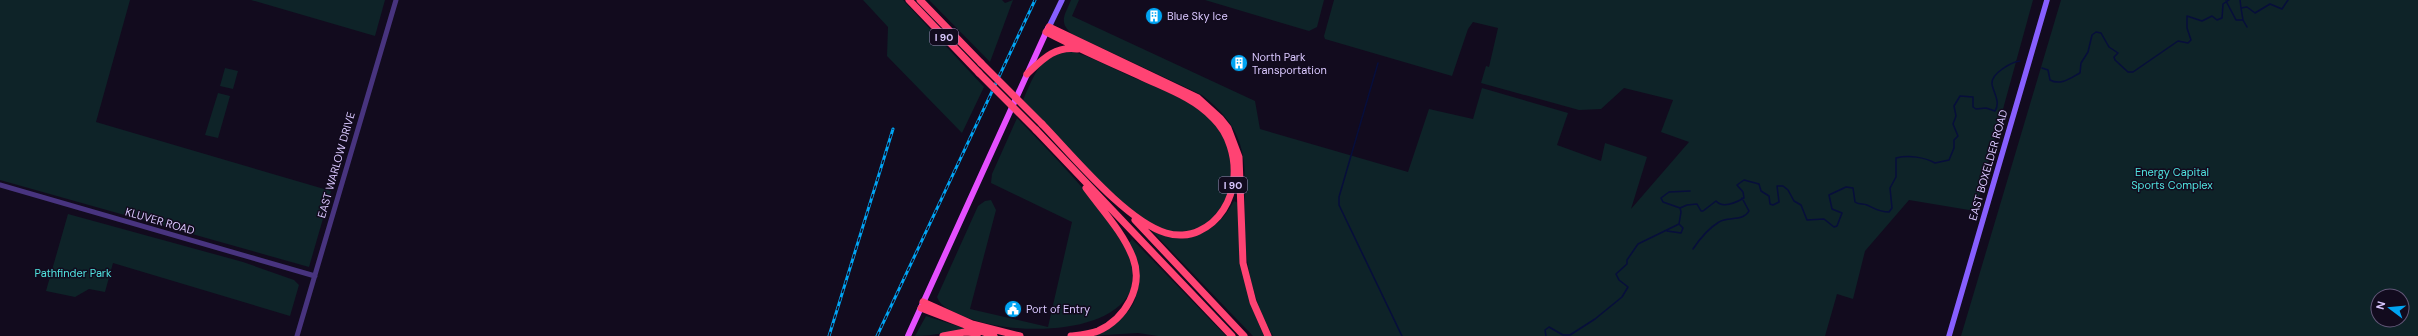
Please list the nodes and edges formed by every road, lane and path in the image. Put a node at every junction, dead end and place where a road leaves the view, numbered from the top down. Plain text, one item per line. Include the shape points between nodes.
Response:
1 (396, 0) edge
2 (909, 0) edge
3 (920, 0) edge
4 (1062, 0) edge
5 (2047, 0) edge
6 (1048, 30) junction
7 (1082, 50) junction
8 (1027, 74) junction
9 (1070, 152) junction
10 (1063, 157) junction
11 (0, 185) edge
12 (315, 276) junction
13 (922, 305) junction
14 (990, 335) edge
15 (297, 336) edge
16 (908, 336) edge
17 (943, 336) edge
18 (1020, 336) edge
19 (1071, 336) edge
20 (1232, 336) edge
21 (1244, 336) edge
22 (1268, 336) edge
23 (1948, 336) edge

1 - 12 street, EAST WARLOW DRIVE
2 - 10 highway, I 90, bridge
3 - 9 highway, I 90, bridge
4 - 6 main road
5 - 23 main road, EAST BOXELDER ROAD
6 - 7 highway
6 - 8 main road
6 - 22 highway, I 90 via 1198,98 1228,128 1239,157 1243,263 1253,302
7 - 8 highway via 1058,50 1047,55
7 - 9 highway, I 90 via 1195,102 1215,119 1223,130 1233,157 1234,182 1231,195 1217,221 1206,228 1183,235 1168,234 1141,221 1123,206
8 - 13 main road
9 - 21 highway, I 90
10 - 19 highway via 1124,240 1133,260 1136,276 1130,301 1122,314 1097,332
10 - 20 highway, I 90
11 - 12 street, KLUVER ROAD
12 - 15 street, EAST WARLOW DRIVE
13 - 14 highway
13 - 16 main road
13 - 18 highway via 972,324
14 - 17 highway via 965,332

